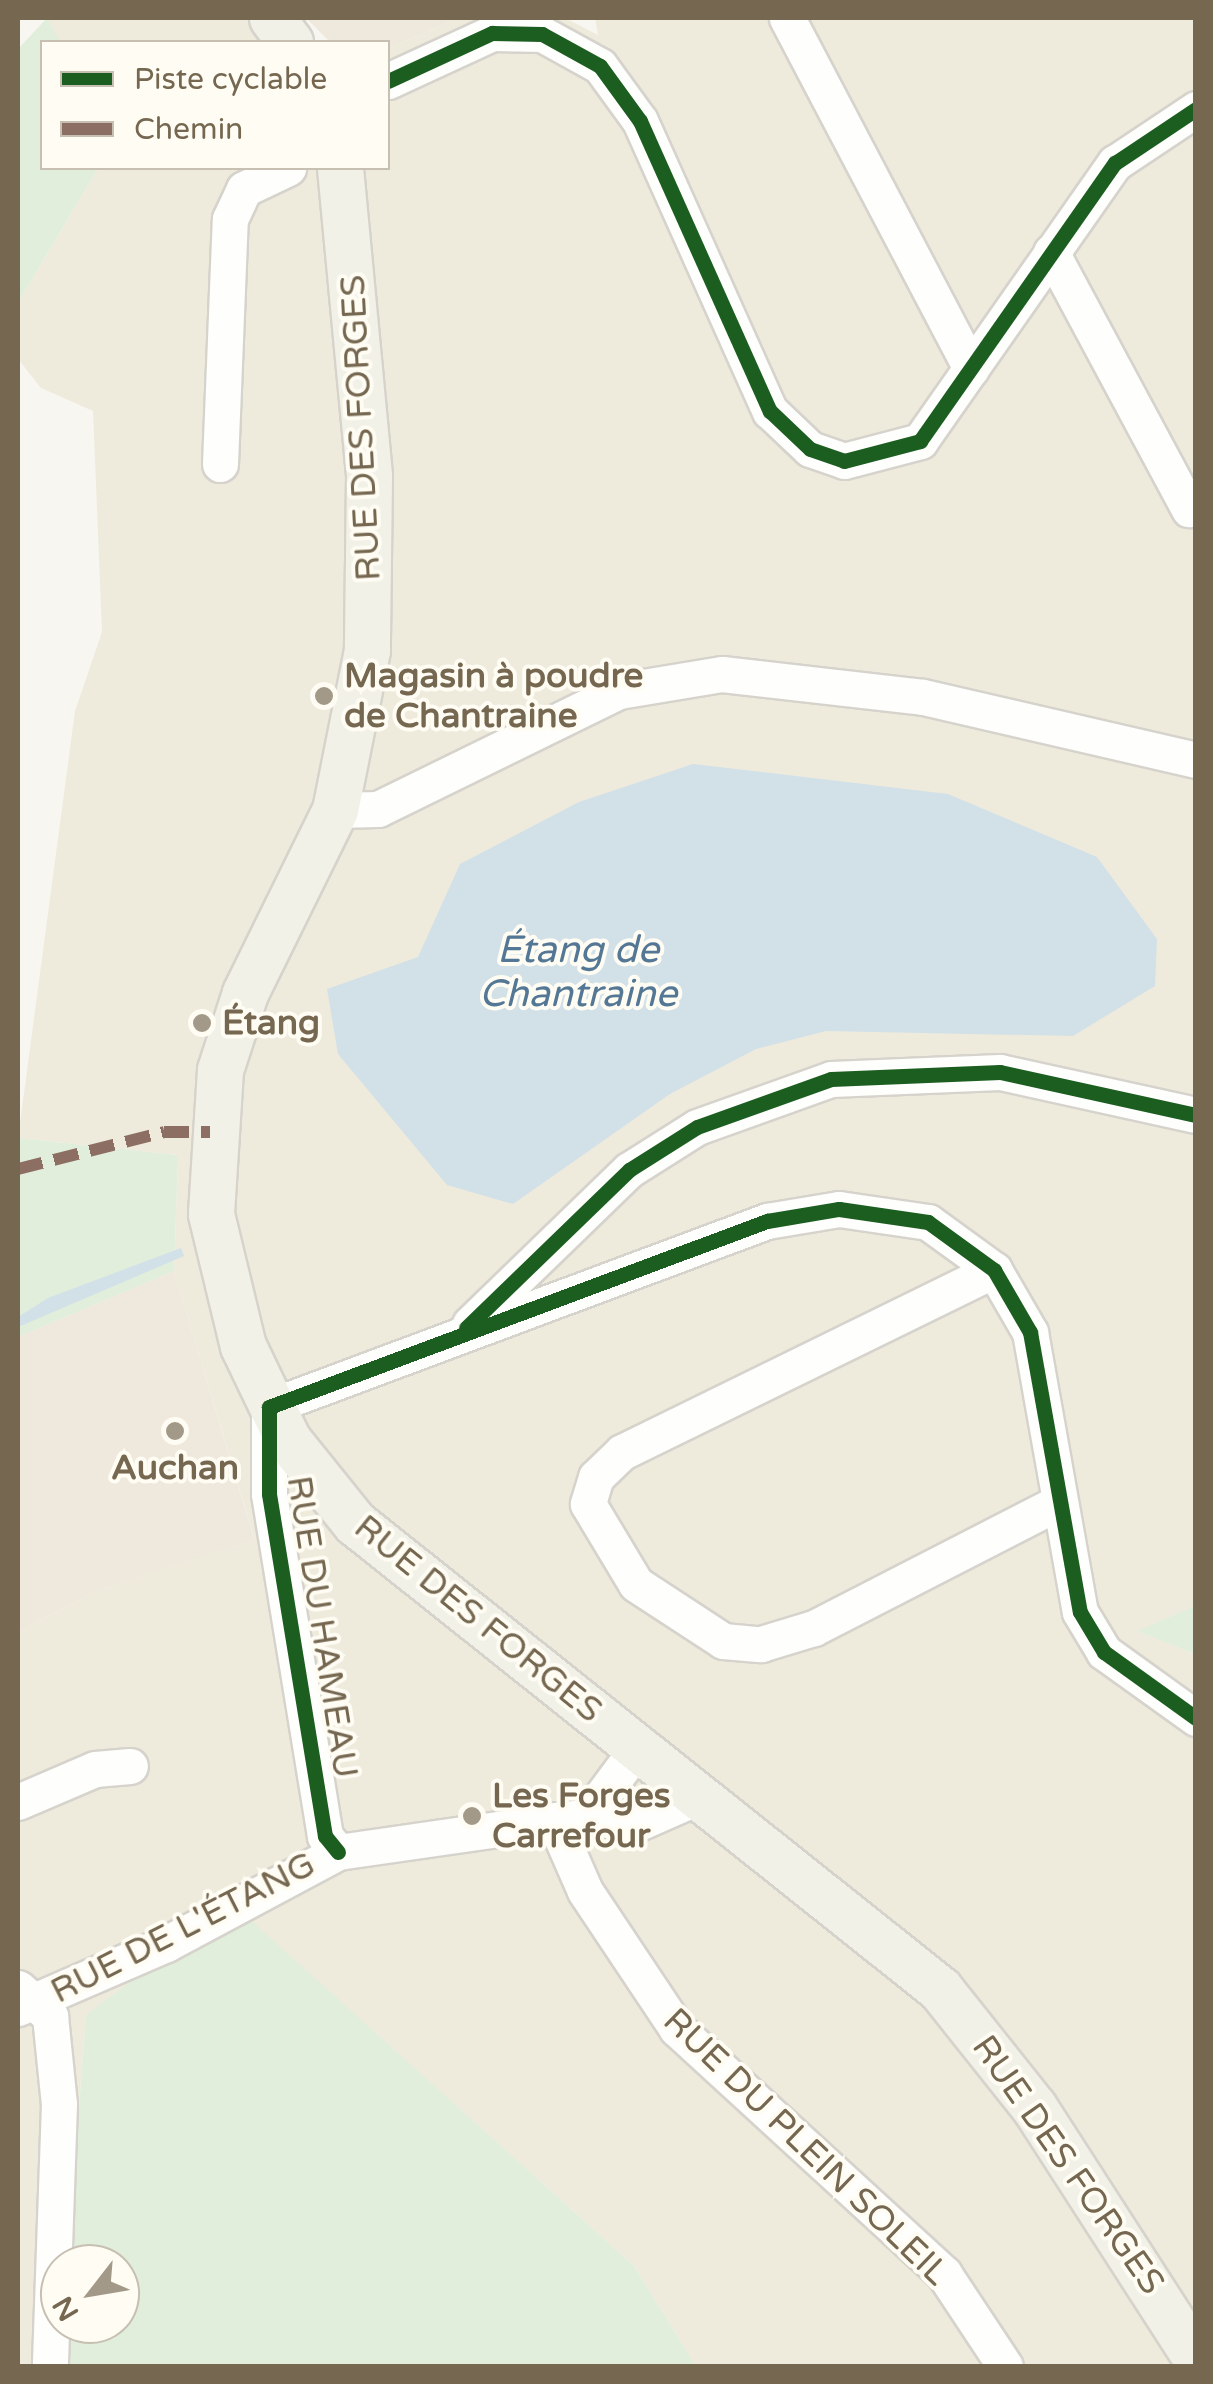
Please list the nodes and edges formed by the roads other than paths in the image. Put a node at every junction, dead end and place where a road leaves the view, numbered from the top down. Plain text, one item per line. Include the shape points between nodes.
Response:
1 (272, 18) edge
2 (797, 22) edge
3 (288, 40) edge
4 (390, 80) edge
5 (1196, 109) edge
6 (284, 170) edge
7 (340, 170) edge
8 (1051, 252) junction
9 (971, 369) junction
10 (220, 464) dead end
11 (1189, 509) dead end
12 (1196, 760) edge
13 (335, 810) junction
14 (1196, 1115) edge
15 (994, 1270) junction
16 (460, 1334) junction
17 (269, 1407) junction
18 (1057, 1503) junction
19 (1196, 1718) edge
20 (638, 1747) junction
21 (130, 1766) dead end
22 (702, 1796) junction
23 (18, 1802) edge
24 (570, 1818) junction
25 (338, 1852) junction
26 (23, 1999) edge
27 (1196, 2358) edge
28 (50, 2366) edge
29 (1005, 2366) edge

1 - 3 main road
2 - 9 street
4 - 9 street via 492,33 542,34 600,66 640,121 770,411 810,449 844,461 920,442
5 - 8 street via 1115,162
6 - 10 street via 244,189 230,219
7 - 13 main road, RUE DES FORGES via 372,588 361,710
8 - 9 street
8 - 11 street
12 - 13 street via 923,698 722,674 618,691 378,809
13 - 17 main road, RUE DES FORGES via 244,993 210,1132 211,1214 225,1288
14 - 16 street via 1000,1072 831,1078 696,1126 629,1170
15 - 16 street via 928,1222 839,1210 767,1221
15 - 18 street via 1030,1332
15 - 18 street via 622,1452 596,1477 588,1504 636,1584 723,1641 761,1644 814,1628
16 - 17 street
17 - 20 main road, RUE DES FORGES via 355,1524
17 - 25 street, RUE DU HAMEAU via 269,1494 326,1836
18 - 19 street via 1080,1612 1104,1652
20 - 22 main road, RUE DES FORGES
20 - 24 street
21 - 23 street via 95,1769
22 - 24 street, RUE DE L'ÉTANG via 634,1824
22 - 27 main road, RUE DES FORGES via 866,1922 962,2014 1034,2106
24 - 25 street, RUE DE L'ÉTANG
24 - 29 street, RUE DU PLEIN SOLEIL via 584,1891 677,2029 944,2274
25 - 26 street, RUE DE L'ÉTANG
26 - 28 street via 50,2016 60,2104

